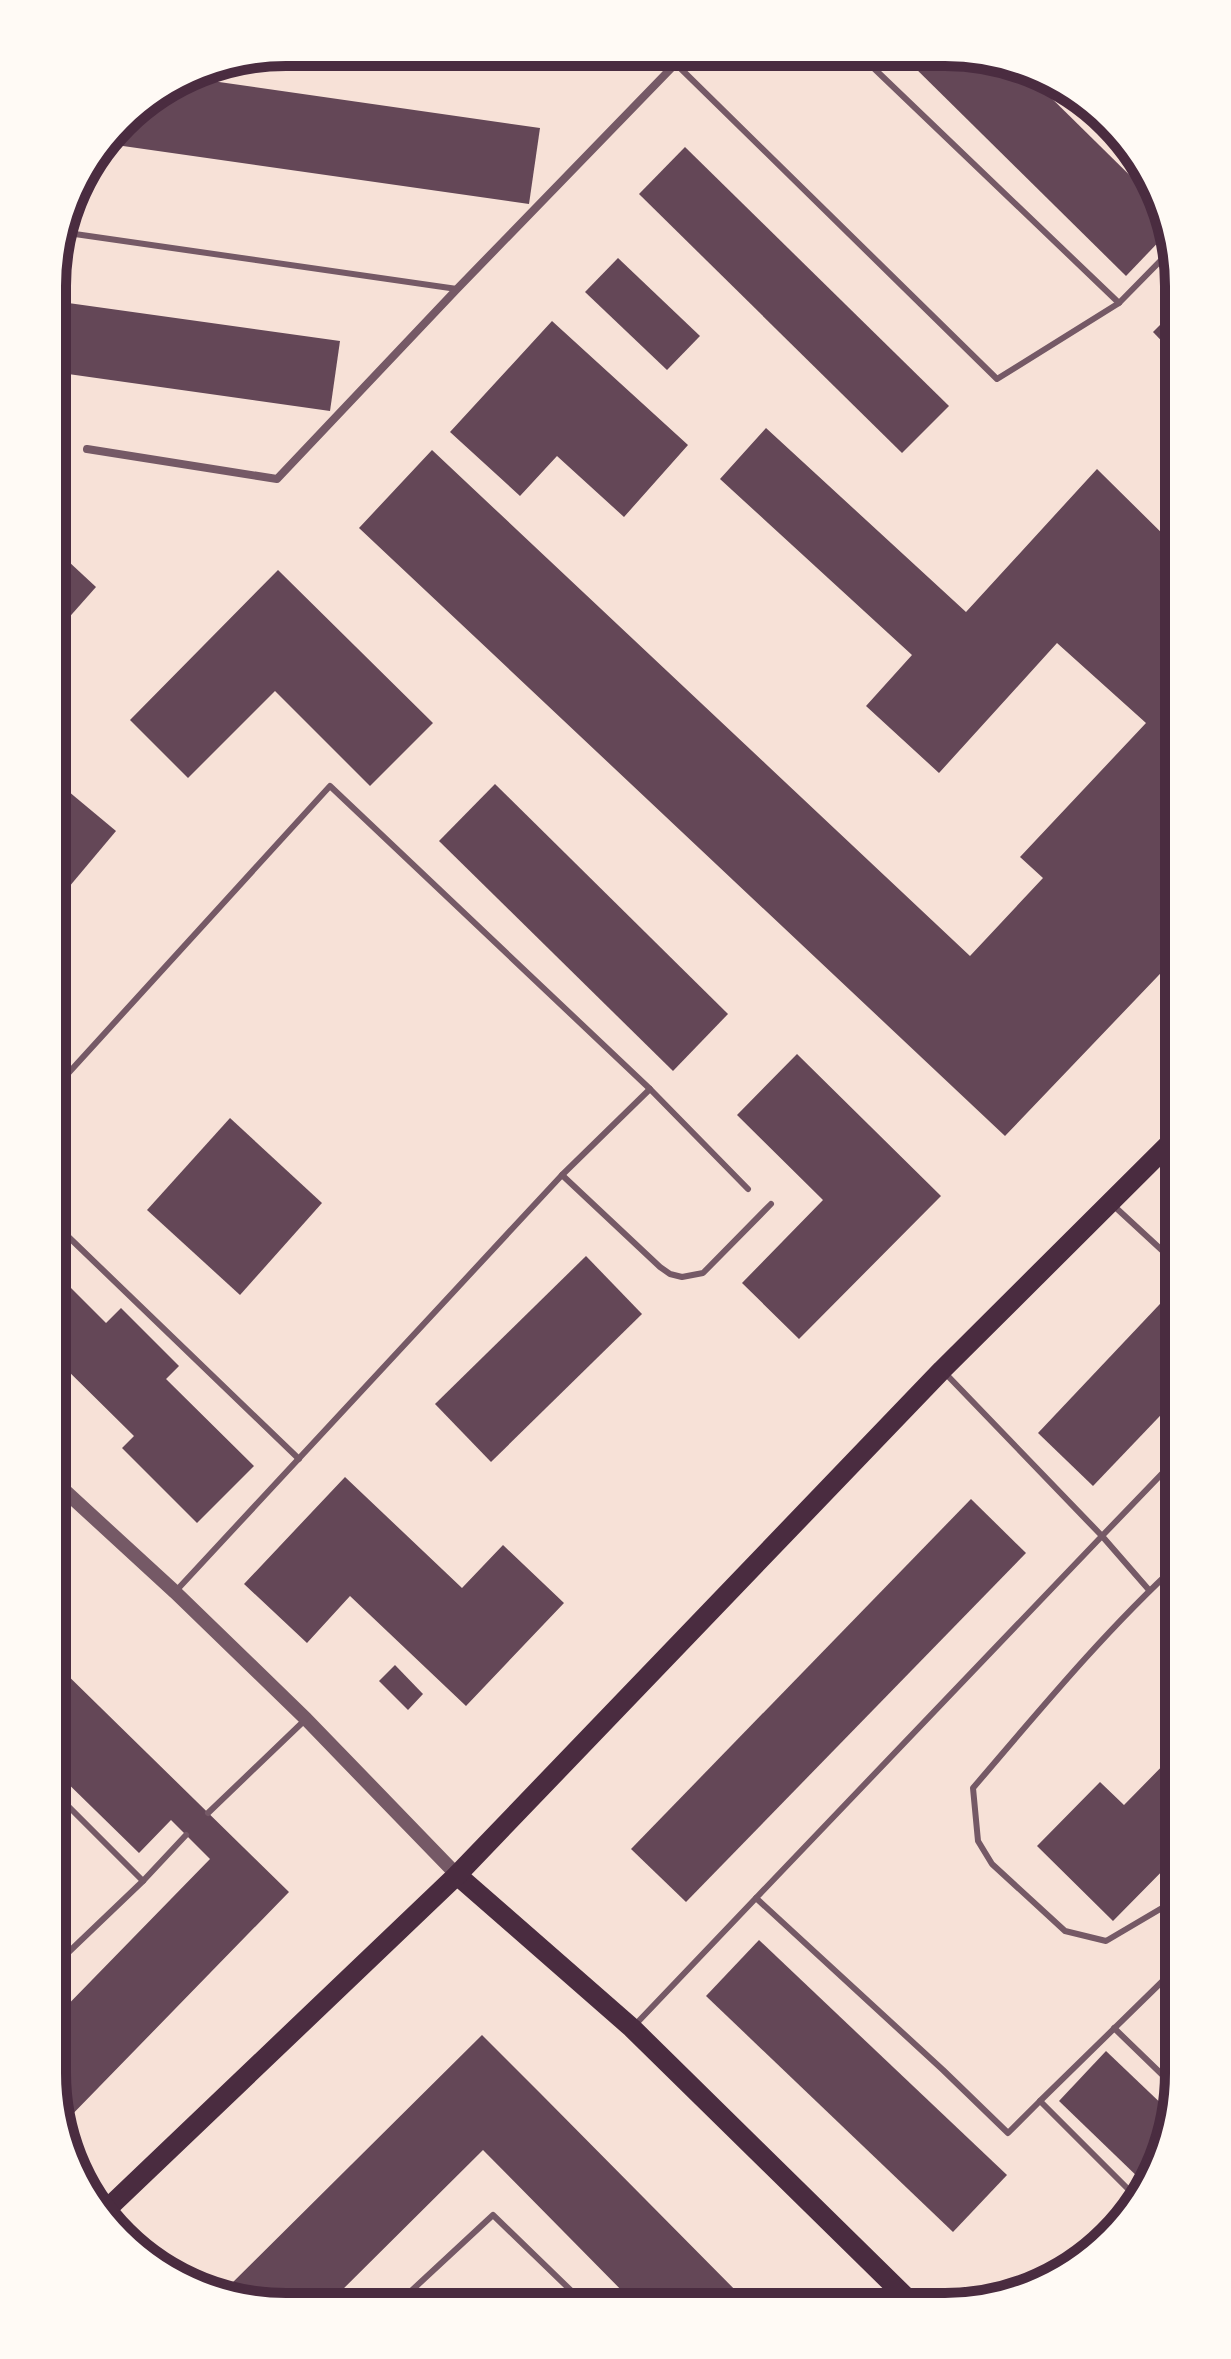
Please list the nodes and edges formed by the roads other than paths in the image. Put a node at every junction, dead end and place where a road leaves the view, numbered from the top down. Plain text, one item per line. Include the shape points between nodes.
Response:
1 (674, 66) edge
2 (678, 66) edge
3 (871, 66) edge
4 (72, 234) edge
5 (1163, 258) edge
6 (457, 289) junction
7 (1119, 303) junction
8 (87, 449) dead end
9 (66, 1076) edge
10 (650, 1089) junction
11 (1165, 1148) edge
12 (562, 1175) junction
13 (748, 1189) dead end
14 (1110, 1202) junction
15 (771, 1204) dead end
16 (66, 1235) edge
17 (1165, 1253) edge
18 (942, 1370) junction
19 (299, 1459) junction
20 (1165, 1471) edge
21 (66, 1492) edge
22 (1102, 1536) junction
23 (1165, 1576) edge
24 (1149, 1590) junction
25 (175, 1592) junction
26 (306, 1719) junction
27 (66, 1804) edge
28 (208, 1813) dead end
29 (186, 1835) dead end
30 (457, 1875) junction
31 (143, 1881) junction
32 (756, 1898) junction
33 (1165, 1906) edge
34 (66, 1955) edge
35 (1165, 1979) edge
36 (632, 2028) junction
37 (1114, 2028) junction
38 (1165, 2077) edge
39 (1040, 2101) junction
40 (1130, 2191) edge
41 (111, 2205) edge
42 (409, 2293) edge
43 (574, 2293) edge
44 (902, 2293) edge

1 - 6 street
2 - 7 lane via 997,379
3 - 7 lane
4 - 6 lane
5 - 7 lane
6 - 8 street via 277,479
9 - 10 lane via 330,786
10 - 12 lane
10 - 13 lane
11 - 14 main road
12 - 15 lane via 660,1267 682,1277 703,1273
12 - 19 lane
14 - 17 lane
14 - 18 main road
16 - 19 lane
18 - 22 lane
18 - 30 main road
19 - 25 lane
20 - 22 lane
21 - 25 street
22 - 24 lane
22 - 32 lane
23 - 24 lane
24 - 33 lane via 973,1788 978,1841 992,1864 1065,1931 1106,1941
25 - 26 street
26 - 28 lane
26 - 30 street
27 - 31 lane
29 - 31 lane
30 - 36 main road
30 - 41 main road
31 - 34 lane
32 - 36 lane
32 - 39 lane via 1008,2133
35 - 37 lane
36 - 44 main road
37 - 38 lane
37 - 39 lane
39 - 40 lane
42 - 43 lane via 493,2215

